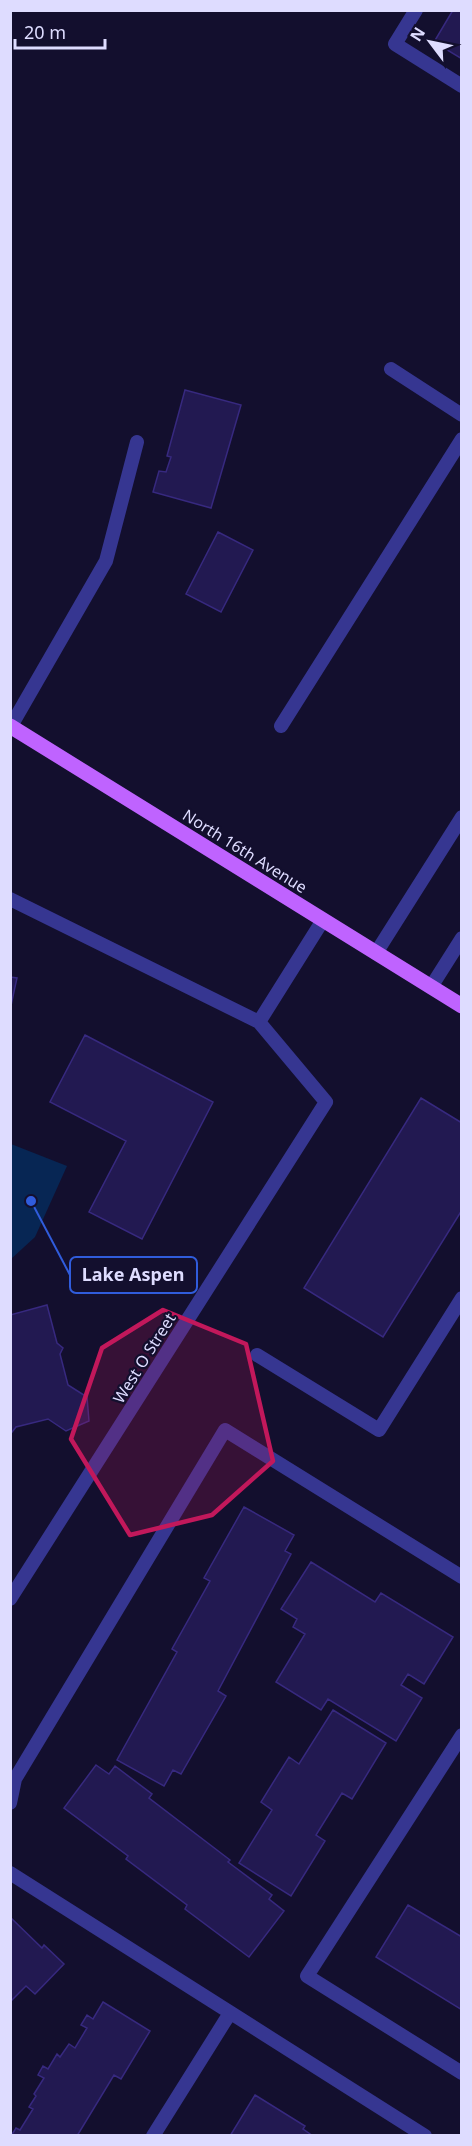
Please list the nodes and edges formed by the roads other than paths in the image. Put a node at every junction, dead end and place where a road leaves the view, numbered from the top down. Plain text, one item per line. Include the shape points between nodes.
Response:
1 (416, 10) edge
2 (462, 86) edge
3 (391, 369) dead end
4 (462, 415) edge
5 (462, 439) edge
6 (138, 442) dead end
7 (11, 726) edge
8 (281, 726) dead end
9 (462, 817) edge
10 (10, 899) edge
11 (322, 920) junction
12 (462, 938) edge
13 (376, 953) junction
14 (431, 987) junction
15 (462, 1005) edge
16 (259, 1022) junction
17 (462, 1298) edge
18 (257, 1355) dead end
19 (462, 1577) edge
20 (10, 1599) edge
21 (462, 1735) edge
22 (10, 1803) edge
23 (10, 1874) edge
24 (230, 2013) junction
25 (462, 2073) edge
26 (153, 2136) edge
27 (425, 2136) edge

1 - 2 lane via 395,44
3 - 4 lane
5 - 8 lane
6 - 7 lane via 106,561
7 - 11 main road, North 16th Avenue
9 - 13 lane
10 - 16 lane
11 - 13 main road, North 16th Avenue
11 - 16 lane
12 - 14 lane
13 - 14 main road, North 16th Avenue
14 - 15 main road, North 16th Avenue
16 - 20 lane, West O Street via 326,1102
17 - 18 lane via 379,1430
19 - 22 lane via 225,1430 15,1779
21 - 25 lane via 307,1976
23 - 24 lane
24 - 26 lane
24 - 27 lane

